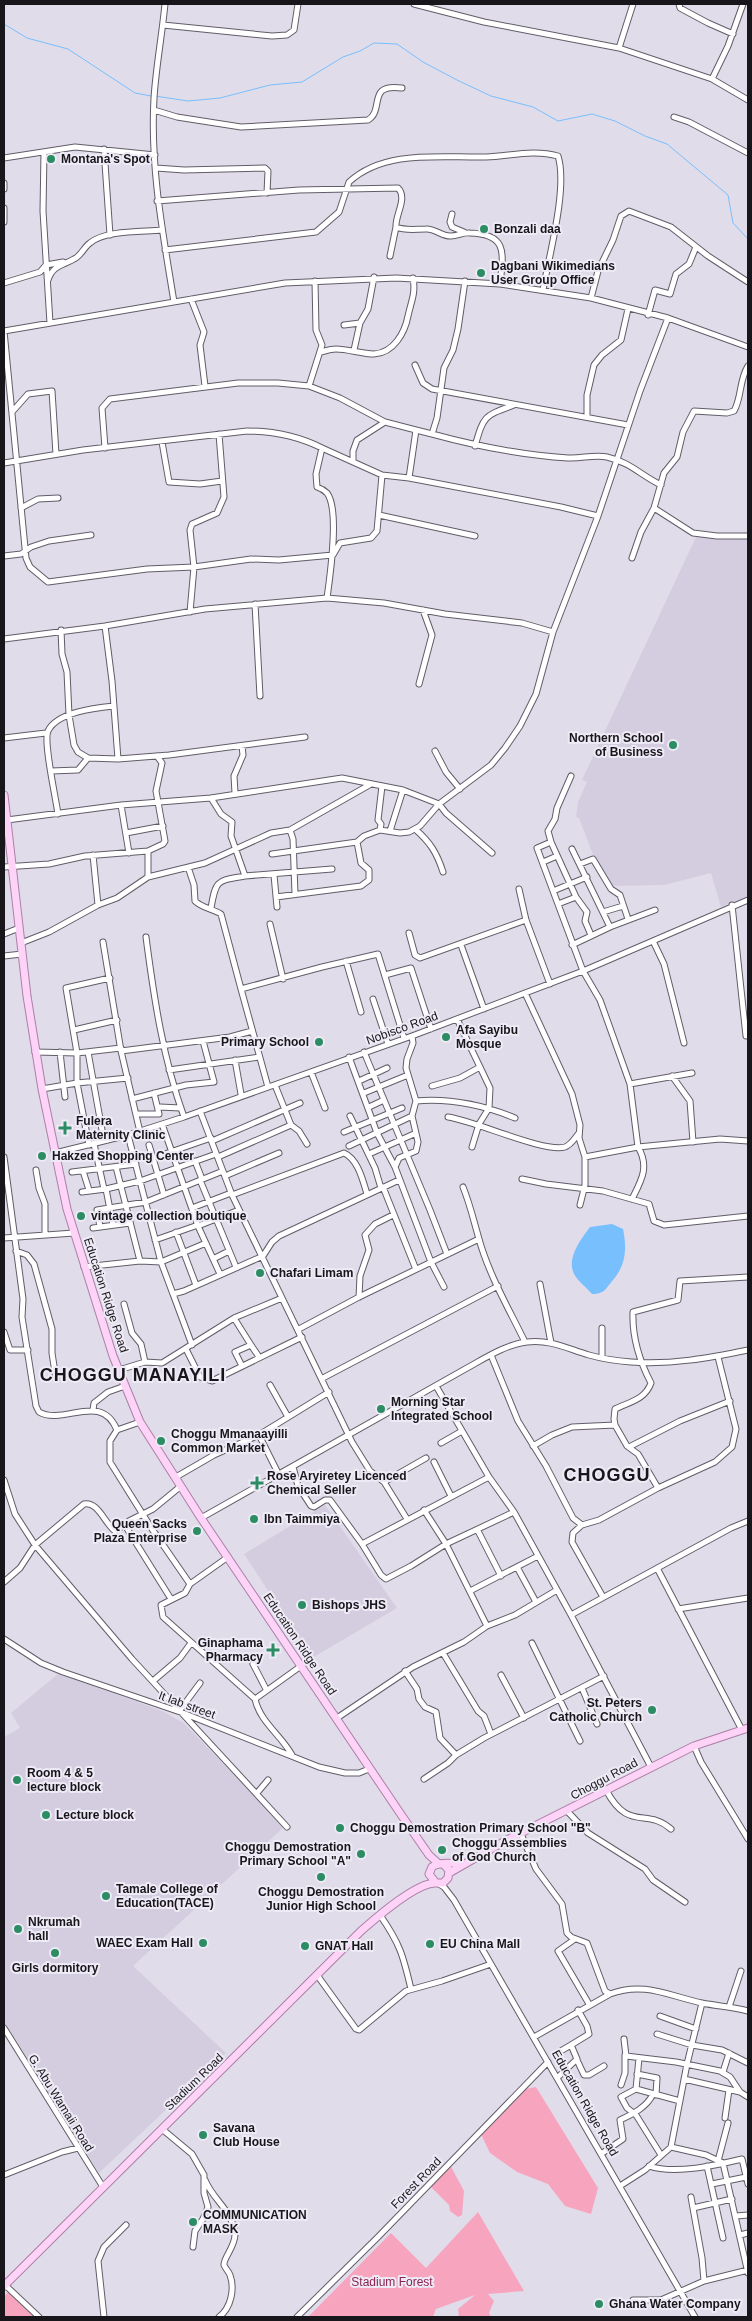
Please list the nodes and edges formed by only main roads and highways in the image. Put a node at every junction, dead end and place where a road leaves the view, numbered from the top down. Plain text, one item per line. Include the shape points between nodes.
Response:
1 (4, 795) edge
2 (7, 867) edge
3 (745, 1729) edge
4 (417, 1839) junction
5 (473, 1858) junction
6 (441, 1864) junction
7 (429, 1873) junction
8 (449, 1876) junction
9 (436, 1883) junction
10 (403, 1898) junction
11 (5, 2283) edge

1 - 2 main road, Education Ridge Road
2 - 4 main road, Education Ridge Road via 19,928 35,1052 55,1154 84,1267 140,1422
3 - 5 main road, Choggu Road via 694,1746
4 - 6 main road, Education Ridge Road
4 - 7 main road, Education Ridge Road
5 - 6 main road, Choggu Road via 451,1865
5 - 8 main road, Choggu Road
6 - 7 main road via 435,1865
6 - 8 main road via 447,1868
7 - 9 main road
7 - 10 main road, Stadium Road
8 - 9 main road via 443,1883
9 - 10 main road, Stadium Road via 425,1885
10 - 11 main road, Stadium Road via 380,1915

